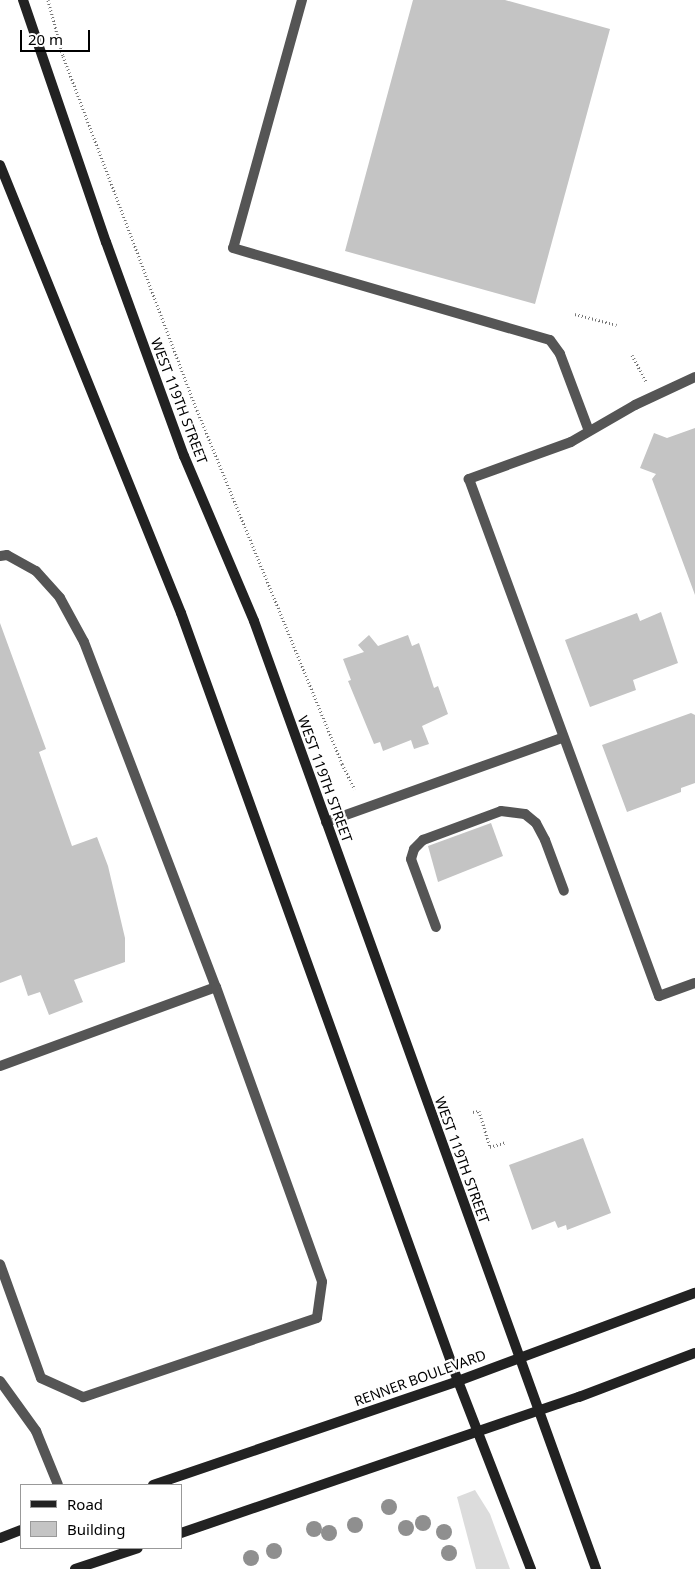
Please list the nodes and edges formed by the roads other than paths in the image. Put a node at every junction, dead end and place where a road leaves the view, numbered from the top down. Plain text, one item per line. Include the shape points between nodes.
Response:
1 (23, 0) edge
2 (302, 0) edge
3 (0, 165) edge
4 (695, 377) edge
5 (589, 431) junction
6 (0, 556) edge
7 (562, 738) junction
8 (326, 822) junction
9 (564, 891) dead end
10 (436, 927) dead end
11 (695, 983) edge
12 (216, 987) junction
13 (0, 1066) edge
14 (0, 1264) edge
15 (695, 1293) edge
16 (695, 1353) edge
17 (518, 1357) junction
18 (0, 1381) edge
19 (458, 1381) junction
20 (538, 1410) junction
21 (478, 1432) junction
22 (58, 1484) edge
23 (157, 1484) edge
24 (20, 1530) edge
25 (182, 1533) edge
26 (0, 1538) edge
27 (135, 1549) edge
28 (76, 1569) edge
29 (531, 1569) edge
30 (596, 1569) edge

1 - 8 main road, WEST 119TH STREET via 171,418 254,621
2 - 5 lane via 233,248 550,340 560,354
3 - 19 main road via 181,613
4 - 5 lane
5 - 7 lane via 571,442 468,479
6 - 12 lane via 7,556 36,571 60,598 84,642
7 - 8 lane
7 - 11 lane via 659,996
8 - 17 main road, WEST 119TH STREET
9 - 10 lane via 536,823 525,814 501,811 423,840 414,849 411,859
12 - 13 lane
12 - 14 lane via 322,1282 317,1318 83,1397 41,1378
15 - 17 main road, RENNER BOULEVARD
16 - 20 main road
17 - 19 main road, RENNER BOULEVARD
17 - 20 main road, WEST 119TH STREET
18 - 22 lane via 36,1431
19 - 21 main road
19 - 23 main road, RENNER BOULEVARD
20 - 21 main road
20 - 30 main road, WEST 119TH STREET
21 - 25 main road
21 - 29 main road
24 - 26 main road
27 - 28 main road

